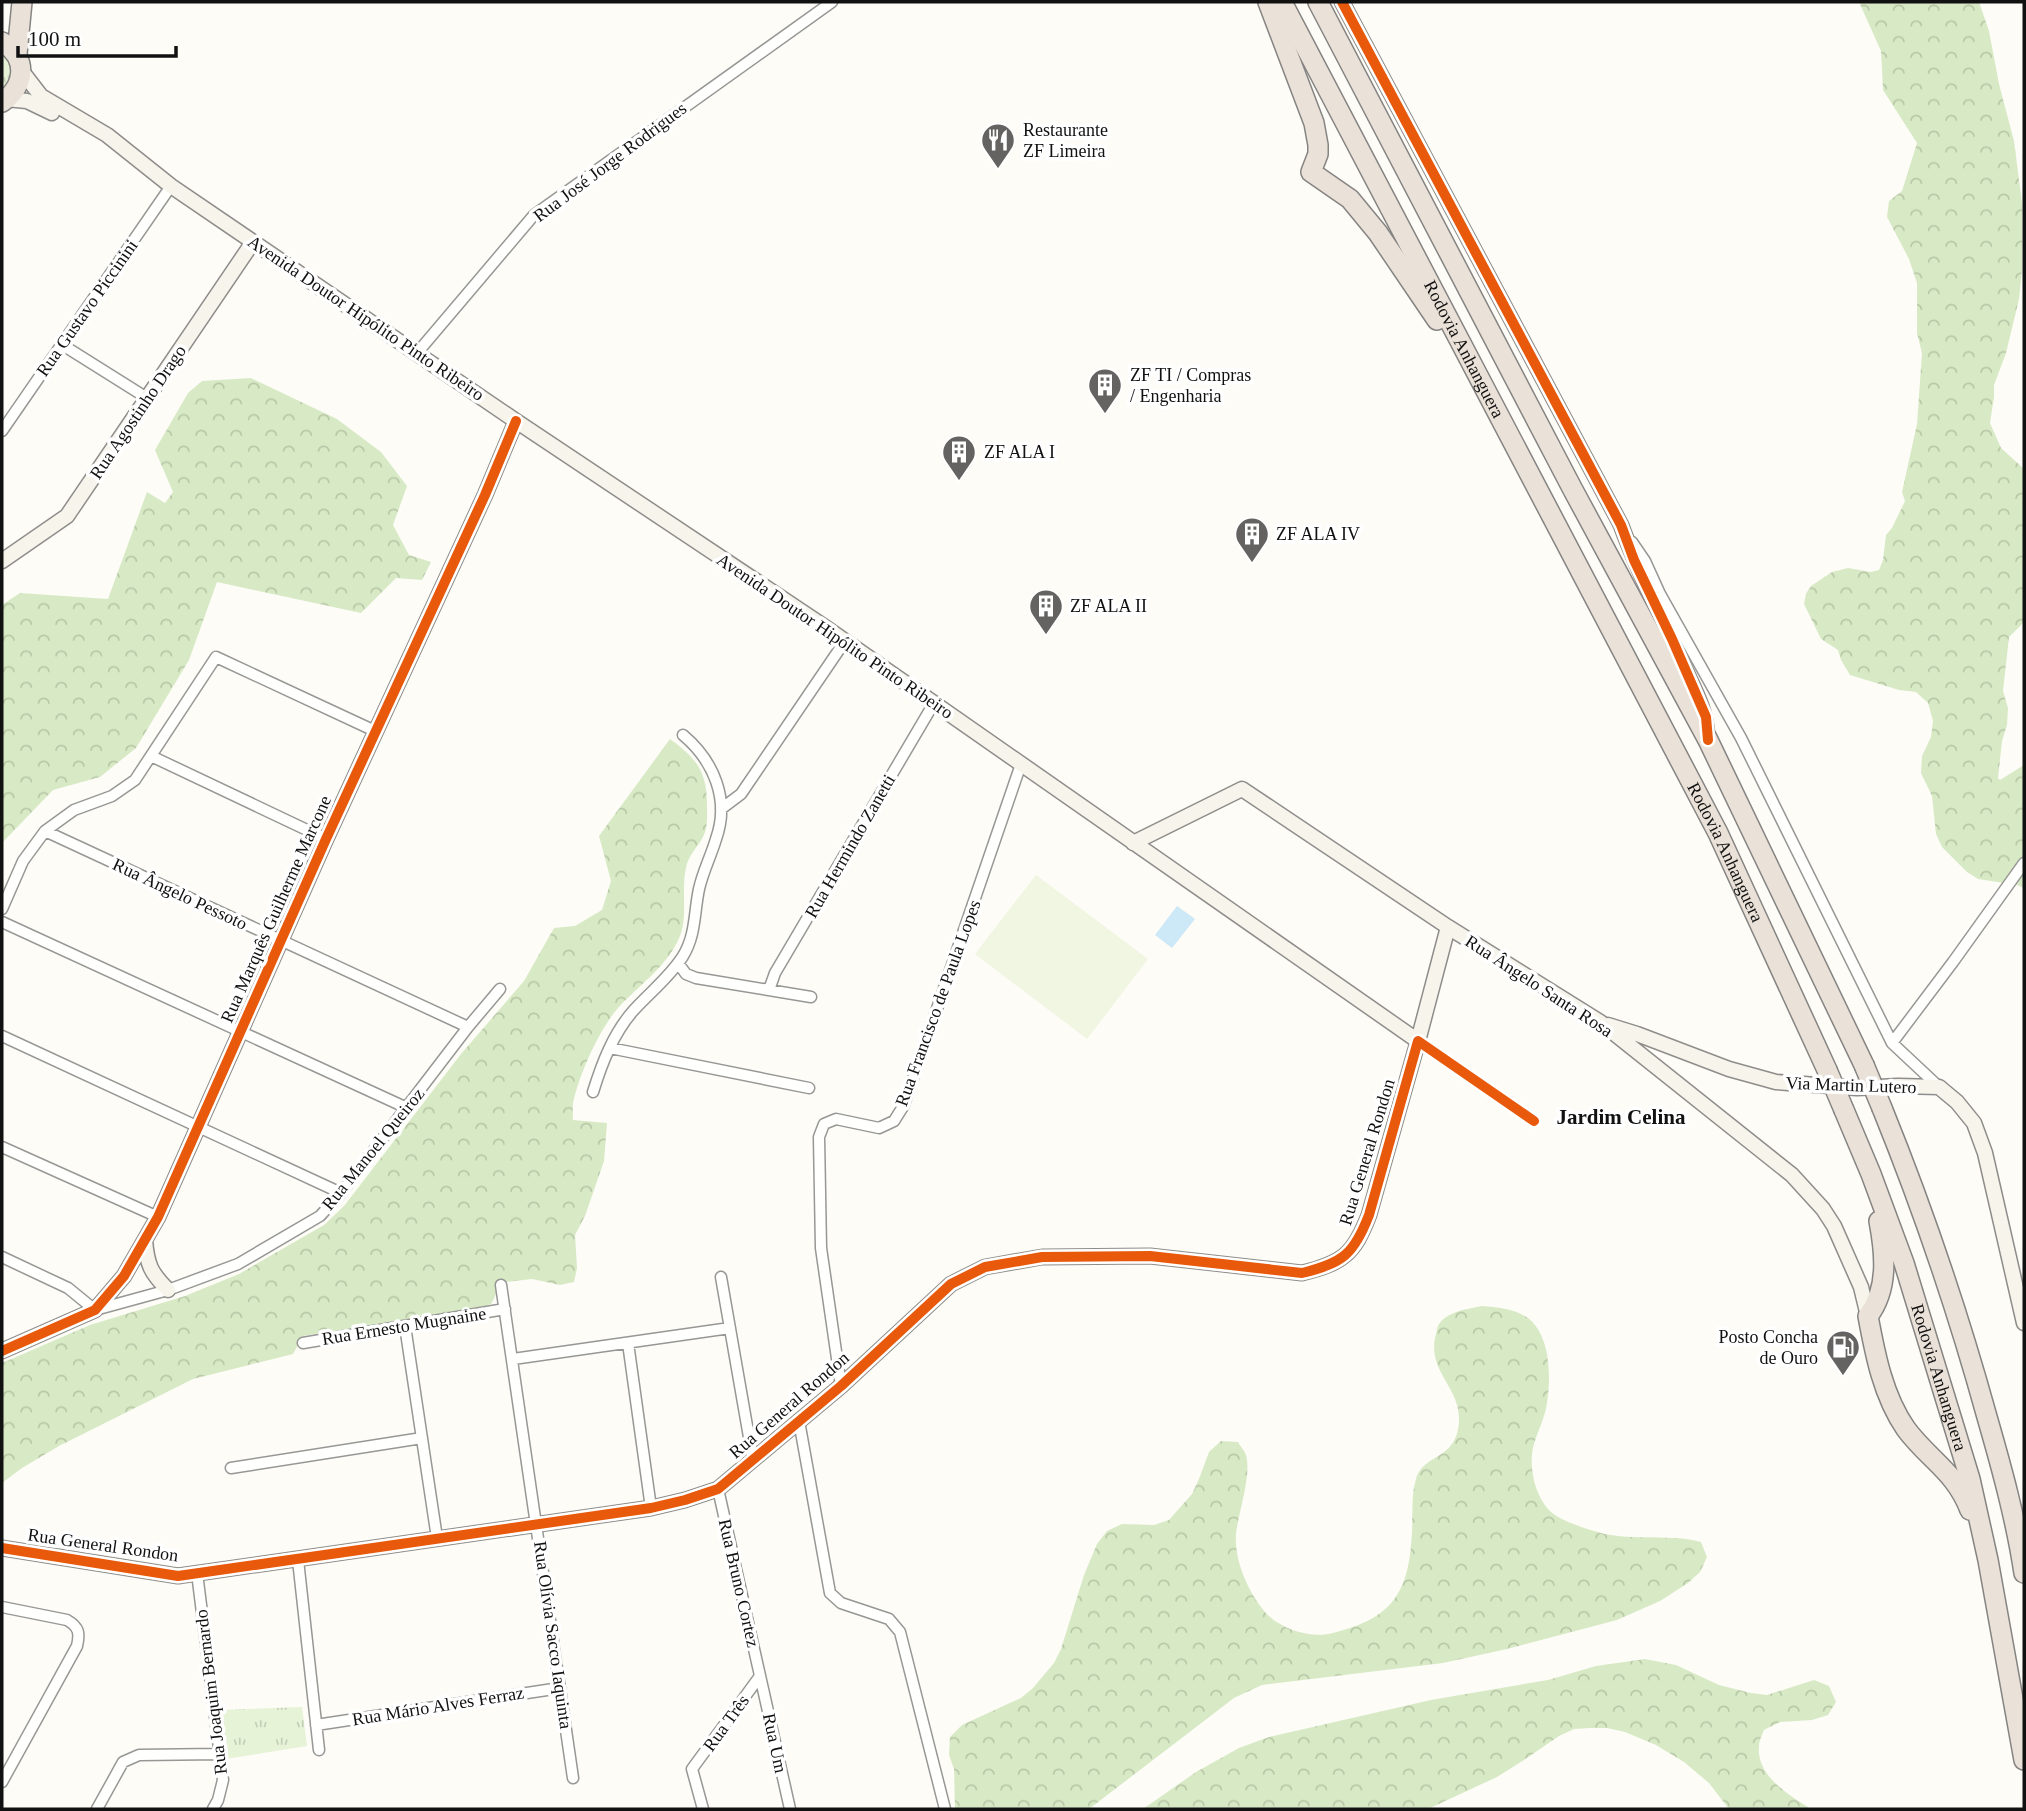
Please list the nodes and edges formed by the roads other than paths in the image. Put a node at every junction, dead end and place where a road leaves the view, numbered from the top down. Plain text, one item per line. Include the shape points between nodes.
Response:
1 (22, 2) edge
2 (832, 2) edge
3 (1268, 2) edge
4 (1282, 2) edge
5 (1318, 2) edge
6 (1342, 2) edge
7 (13, 56) edge
8 (4, 101) edge
9 (133, 157) junction
10 (172, 186) junction
11 (253, 242) junction
12 (61, 344) junction
13 (417, 353) junction
14 (1489, 397) junction
15 (147, 398) junction
16 (516, 421) junction
17 (2, 430) edge
18 (1621, 525) junction
19 (2, 561) edge
20 (845, 641) junction
21 (934, 704) junction
22 (375, 731) junction
23 (684, 734) dead end
24 (1708, 740) junction
25 (151, 756) junction
26 (1021, 764) junction
27 (721, 808) junction
28 (45, 831) junction
29 (326, 839) junction
30 (1133, 843) junction
31 (2024, 863) edge
32 (2, 909) edge
33 (2, 922) edge
34 (1448, 927) junction
35 (281, 940) junction
36 (678, 963) junction
37 (500, 989) dead end
38 (769, 990) junction
39 (811, 997) dead end
40 (1600, 1022) junction
41 (468, 1027) junction
42 (240, 1031) junction
43 (2, 1036) edge
44 (1418, 1041) junction
45 (1892, 1043) junction
46 (610, 1048) junction
47 (1938, 1087) junction
48 (809, 1088) dead end
49 (593, 1092) dead end
50 (407, 1108) junction
51 (1534, 1121) dead end
52 (198, 1127) junction
53 (2, 1147) edge
54 (1871, 1174) junction
55 (341, 1194) junction
56 (158, 1217) junction
57 (145, 1239) junction
58 (2, 1257) edge
59 (722, 1277) dead end
60 (502, 1284) dead end
61 (168, 1290) junction
62 (505, 1309) junction
63 (94, 1310) junction
64 (1868, 1316) junction
65 (2024, 1324) edge
66 (405, 1326) junction
67 (730, 1328) junction
68 (303, 1343) dead end
69 (628, 1343) junction
70 (2, 1351) edge
71 (513, 1359) junction
72 (841, 1386) junction
73 (799, 1421) junction
74 (422, 1438) junction
75 (753, 1460) junction
76 (231, 1468) dead end
77 (719, 1489) junction
78 (652, 1508) junction
79 (537, 1524) junction
80 (438, 1538) junction
81 (2, 1548) edge
82 (298, 1560) junction
83 (1988, 1560) junction
84 (197, 1573) junction
85 (2024, 1573) edge
86 (2, 1607) edge
87 (760, 1676) junction
88 (560, 1688) junction
89 (316, 1725) junction
90 (318, 1750) dead end
91 (219, 1754) junction
92 (2024, 1760) edge
93 (573, 1779) dead end
94 (2, 1782) edge
95 (97, 1809) edge
96 (213, 1809) edge
97 (702, 1809) edge
98 (790, 1809) edge
99 (945, 1809) edge

1 - 7 highway
2 - 13 street, Rua José Jorge Rodrigues via 534,215
3 - 14 highway via 1314,123 1318,154 1311,172 1350,199 1378,233
4 - 14 highway, Rodovia Anhanguera
5 - 24 highway, Rodovia Anhanguera
6 - 18 street
7 - 8 highway via 15,91
7 - 9 street, Avenida Doutor Hipólito Pinto Ribeiro via 41,96 107,135
8 - 9 street, Avenida Doutor Hipólito Pinto Ribeiro via 38,105
9 - 10 street, Avenida Doutor Hipólito Pinto Ribeiro
10 - 11 street, Avenida Doutor Hipólito Pinto Ribeiro
10 - 12 street, Rua Gustavo Piccinini
11 - 13 street, Avenida Doutor Hipólito Pinto Ribeiro
11 - 15 street, Rua Agostinho Drago
12 - 15 street
12 - 17 street, Rua Gustavo Piccinini
13 - 16 street, Avenida Doutor Hipólito Pinto Ribeiro
14 - 54 highway, Rodovia Anhanguera, bridge via 1718,833
15 - 19 street, Rua Agostinho Drago via 67,516
16 - 20 street, Avenida Doutor Hipólito Pinto Ribeiro
16 - 22 street, Rua Marquês Guilherme Marcone
18 - 24 street via 1706,717
18 - 45 street via 1741,738
20 - 21 street, Avenida Doutor Hipólito Pinto Ribeiro
20 - 27 street via 741,794
21 - 26 street, Avenida Doutor Hipólito Pinto Ribeiro
21 - 38 street, Rua Hermindo Zanetti
22 - 25 street via 216,657
22 - 29 street, Rua Marquês Guilherme Marcone
23 - 27 street via 711,766
24 - 85 highway, Rodovia Anhanguera, bridge via 1864,1065 1914,1187 1974,1368 2010,1499
25 - 28 street via 135,780 112,796 74,810
25 - 29 street
26 - 30 street, Avenida Doutor Hipólito Pinto Ribeiro
26 - 72 street, Rua Francisco de Paula Lopes via 904,1105 894,1121 879,1128 836,1119 824,1124 819,1137 821,1248
27 - 36 street via 719,831 699,887 694,930
28 - 32 street via 23,861
28 - 35 street, Rua Ângelo Pessoto
29 - 35 street, Rua Marquês Guilherme Marcone
30 - 34 street, Rua Ângelo Santa Rosa via 1241,789
30 - 44 street, Avenida Doutor Hipólito Pinto Ribeiro
31 - 45 street
33 - 42 street
34 - 40 street, Rua Ângelo Santa Rosa
34 - 44 street, Rua General Rondon
35 - 41 street, Rua Ângelo Pessoto
35 - 42 street, Rua Marquês Guilherme Marcone
36 - 38 street via 696,978
36 - 46 street via 631,1014
37 - 41 street, Rua Manoel Queiroz
38 - 39 street
40 - 47 street, Via Martin Lutero via 1776,1082
40 - 64 street, Rua Ângelo Santa Rosa via 1792,1175 1812,1196 1840,1239
41 - 50 street, Rua Manoel Queiroz
42 - 50 street
42 - 52 street, Rua Marquês Guilherme Marcone
43 - 52 street
44 - 51 street, Avenida Doutor Hipólito Pinto Ribeiro
44 - 72 street, Rua General Rondon via 1360,1238 1344,1256 1324,1268 1303,1273 1150,1256 1042,1257 985,1267 951,1284
45 - 47 street
46 - 48 street
46 - 49 street
47 - 65 street, Via Martin Lutero via 1958,1102 1974,1123
50 - 55 street, Rua Manoel Queiroz
52 - 55 street
52 - 56 street, Rua Marquês Guilherme Marcone
53 - 56 street
54 - 64 highway via 1884,1265 1880,1297
54 - 83 highway, Rodovia Anhanguera via 1904,1263 1970,1479
55 - 61 street, Rua Manoel Queiroz via 320,1216 237,1264
56 - 57 street, Rua Marquês Guilherme Marcone
57 - 61 street via 154,1276
57 - 63 street, Rua Marquês Guilherme Marcone via 124,1276
58 - 63 street via 68,1288
59 - 67 street
60 - 62 street, Rua Olívia Sacco Iaquinta
61 - 63 street, Rua Manoel Queiroz
62 - 66 street, Rua Ernesto Mugnaine
62 - 71 street, Rua Olívia Sacco Iaquinta
63 - 70 street, Rua Marquês Guilherme Marcone
64 - 83 highway via 1875,1357 1894,1410 1952,1476 1965,1497
66 - 68 street, Rua Ernesto Mugnaine
66 - 74 street
67 - 69 street
67 - 75 street
69 - 71 street
69 - 78 street
71 - 79 street, Rua Olívia Sacco Iaquinta
72 - 73 street, Rua General Rondon
73 - 75 street, Rua General Rondon
73 - 99 street via 830,1593 841,1603 889,1619 900,1632
74 - 76 street
74 - 80 street
75 - 77 street, Rua General Rondon
77 - 78 street, Rua General Rondon
77 - 87 street, Rua Bruno Cortez
78 - 79 street, Rua General Rondon
79 - 80 street, Rua General Rondon
79 - 88 street, Rua Olívia Sacco Iaquinta
80 - 82 street, Rua General Rondon
81 - 84 street, Rua General Rondon via 178,1576
82 - 84 street, Rua General Rondon
82 - 89 street
83 - 92 highway, Rodovia Anhanguera
84 - 91 street, Rua Joaquim Bernardo
86 - 94 street via 67,1620 80,1634
87 - 97 street, Rua Três via 692,1769
87 - 98 street, Rua Um
88 - 89 street, Rua Mário Alves Ferraz
88 - 93 street, Rua Olívia Sacco Iaquinta
89 - 90 street
91 - 95 street via 139,1755 123,1762
91 - 96 street, Rua Joaquim Bernardo via 223,1780

